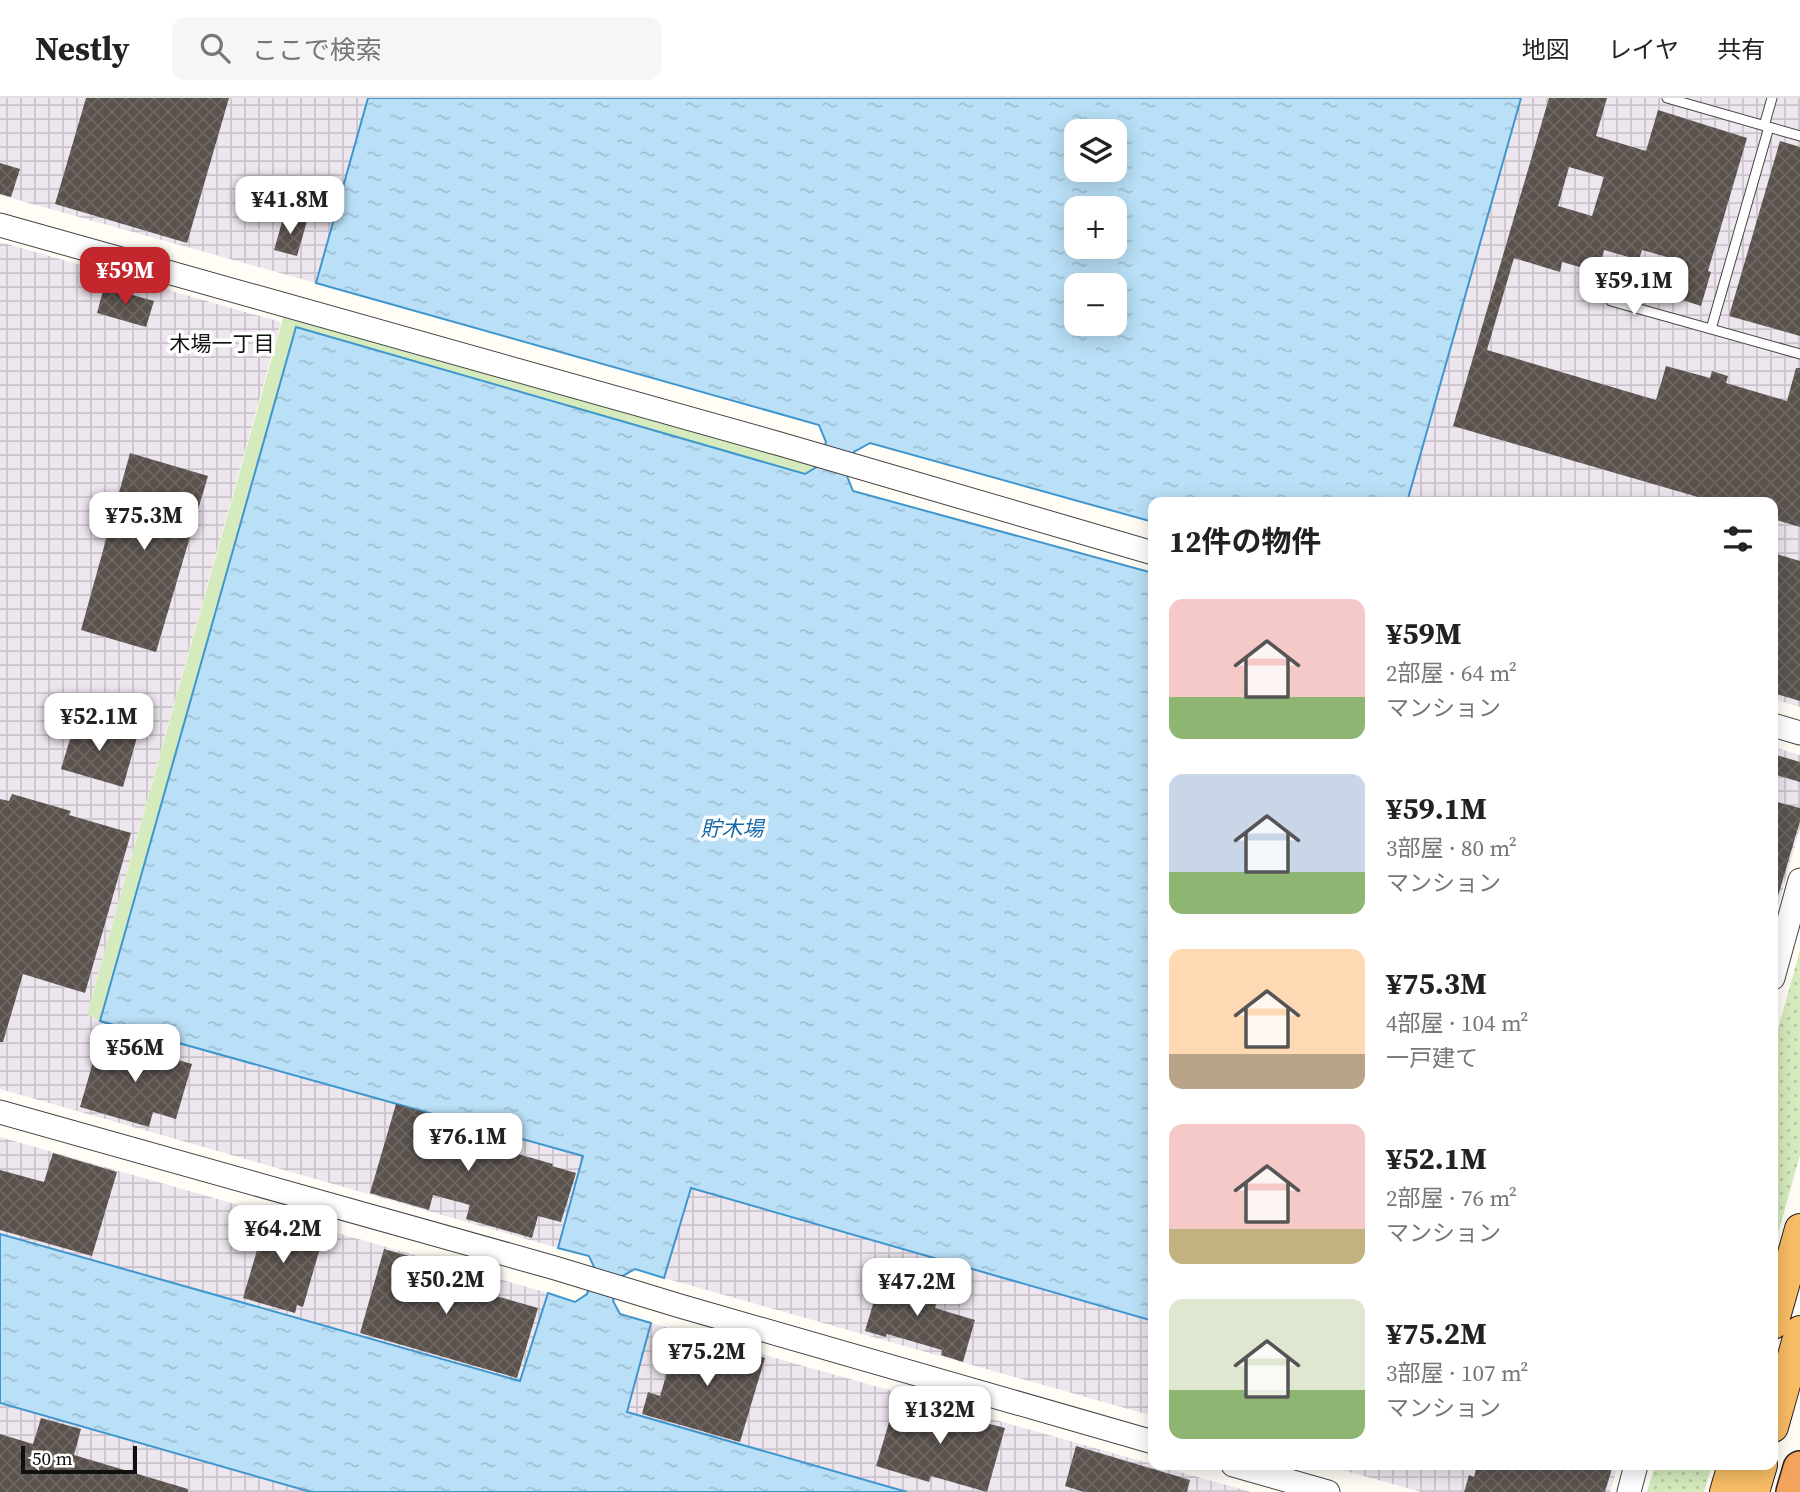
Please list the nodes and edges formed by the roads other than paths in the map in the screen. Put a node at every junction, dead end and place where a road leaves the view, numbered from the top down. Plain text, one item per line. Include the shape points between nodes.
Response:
1 (1667, 98) edge
2 (1772, 98) edge
3 (1766, 127) junction
4 (1800, 136) edge
5 (0, 225) edge
6 (1611, 301) dead end
7 (1711, 329) junction
8 (1800, 354) edge
9 (1148, 552) edge
10 (1778, 726) edge
11 (1800, 733) edge
12 (1800, 880) edge
13 (1778, 960) edge
14 (0, 1112) edge
15 (1800, 1228) edge
16 (1778, 1306) edge
17 (1800, 1331) edge
18 (1778, 1409) edge
19 (1148, 1441) edge
20 (1800, 1468) edge
21 (1251, 1470) edge
22 (1635, 1470) edge
23 (1732, 1470) edge
24 (1761, 1470) edge
25 (1328, 1492) edge
26 (1629, 1492) edge
27 (1725, 1492) edge
28 (1754, 1492) edge
29 (1793, 1492) edge

1 - 3 lane
2 - 3 lane
3 - 4 lane
3 - 7 lane
5 - 9 street
6 - 7 lane
7 - 8 lane
10 - 11 street
12 - 13 street
14 - 19 street
15 - 16 highway
17 - 18 highway
20 - 29 highway
21 - 25 street
22 - 26 street
23 - 27 highway
24 - 28 highway

